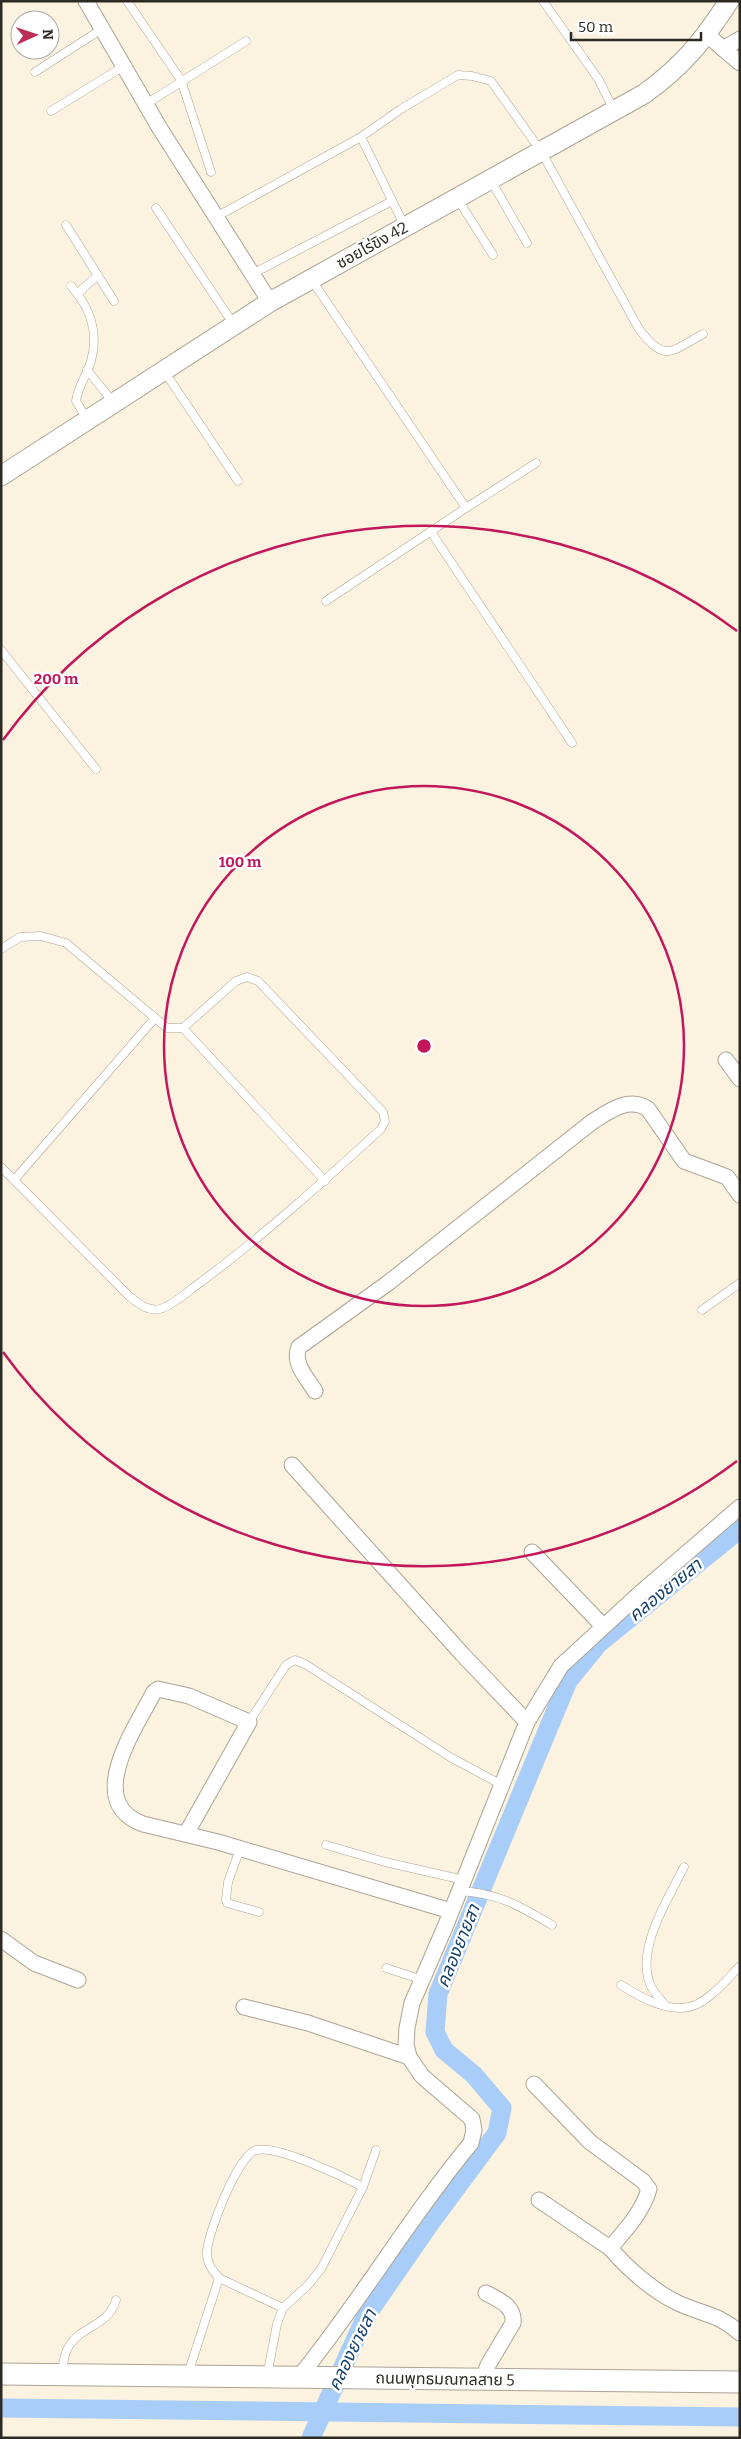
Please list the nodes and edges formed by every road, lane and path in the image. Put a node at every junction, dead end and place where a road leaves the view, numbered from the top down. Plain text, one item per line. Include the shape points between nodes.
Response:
1 (86, 1) edge
2 (127, 1) edge
3 (543, 1) edge
4 (729, 1) edge
5 (102, 29) junction
6 (706, 34) junction
7 (740, 39) edge
8 (246, 41) dead end
9 (723, 49) junction
10 (740, 63) edge
11 (124, 66) junction
12 (35, 72) dead end
13 (181, 80) junction
14 (146, 104) junction
15 (51, 111) dead end
16 (614, 111) junction
17 (361, 137) junction
18 (541, 151) junction
19 (210, 172) dead end
20 (490, 179) junction
21 (457, 198) junction
22 (392, 201) junction
23 (156, 208) dead end
24 (216, 217) junction
25 (66, 225) dead end
26 (405, 227) junction
27 (527, 243) dead end
28 (493, 255) dead end
29 (252, 274) junction
30 (98, 275) junction
31 (311, 279) junction
32 (71, 286) dead end
33 (78, 294) junction
34 (114, 301) dead end
35 (270, 302) junction
36 (234, 325) junction
37 (703, 334) dead end
38 (87, 370) junction
39 (164, 371) junction
40 (115, 404) junction
41 (88, 421) junction
42 (536, 463) dead end
43 (2, 475) edge
44 (238, 481) dead end
45 (466, 508) junction
46 (431, 532) junction
47 (326, 601) dead end
48 (1, 650) edge
49 (572, 743) dead end
50 (96, 769) dead end
51 (1, 950) edge
52 (155, 1018) junction
53 (183, 1028) junction
54 (726, 1060) dead end
55 (740, 1079) edge
56 (1, 1167) edge
57 (15, 1179) junction
58 (325, 1181) junction
59 (740, 1196) edge
60 (740, 1282) edge
61 (702, 1310) dead end
62 (315, 1391) dead end
63 (292, 1465) dead end
64 (740, 1507) edge
65 (532, 1552) dead end
66 (603, 1626) junction
67 (249, 1722) junction
68 (527, 1722) junction
69 (502, 1785) junction
70 (186, 1834) junction
71 (326, 1845) dead end
72 (240, 1848) junction
73 (684, 1867) dead end
74 (462, 1886) junction
75 (451, 1911) junction
76 (259, 1912) dead end
77 (552, 1925) dead end
78 (1, 1939) edge
79 (740, 1966) edge
80 (386, 1968) dead end
81 (78, 1980) dead end
82 (422, 1980) junction
83 (621, 1985) dead end
84 (666, 2006) junction
85 (244, 2007) dead end
86 (409, 2057) junction
87 (534, 2084) dead end
88 (376, 2150) dead end
89 (363, 2187) junction
90 (539, 2200) dead end
91 (610, 2248) junction
92 (219, 2278) junction
93 (486, 2293) dead end
94 (116, 2300) dead end
95 (283, 2308) junction
96 (740, 2333) edge
97 (1, 2374) edge
98 (61, 2375) junction
99 (187, 2376) junction
100 (267, 2377) junction
101 (304, 2377) junction
102 (483, 2380) junction
103 (740, 2382) edge

1 - 5 street
2 - 13 lane
3 - 16 lane via 598,80
4 - 6 street, ซอยไร่ขิง 42
5 - 11 street
5 - 12 lane
6 - 9 street
6 - 16 street, ซอยไร่ขิง 42 via 692,54 671,74
7 - 9 street
8 - 13 lane
9 - 10 street
11 - 14 street
11 - 15 lane
13 - 14 lane
13 - 19 lane
14 - 24 street
16 - 18 street, ซอยไร่ขิง 42
17 - 18 lane via 458,75 472,76 491,81
17 - 22 lane
17 - 24 lane
18 - 20 street, ซอยไร่ขิง 42
18 - 37 lane via 640,329 654,348 665,352
20 - 21 street, ซอยไร่ขิง 42
20 - 27 lane
21 - 26 street, ซอยไร่ขิง 42
21 - 28 lane
22 - 26 lane
22 - 29 lane
23 - 36 lane
24 - 29 street
25 - 30 lane
26 - 31 street, ซอยไร่ขิง 42
29 - 35 street
30 - 33 lane
30 - 34 lane
31 - 35 street, ซอยไร่ขิง 42
31 - 45 lane
32 - 33 lane
33 - 38 lane via 89,313 95,337
35 - 36 street, ซอยไร่ขิง 42
36 - 39 street, ซอยไร่ขิง 42
38 - 40 lane
38 - 41 lane via 76,401
39 - 40 street, ซอยไร่ขิง 42
39 - 44 lane
40 - 41 street, ซอยไร่ขิง 42
41 - 43 street, ซอยไร่ขิง 42
42 - 45 lane
45 - 46 lane
46 - 47 lane
46 - 49 lane
48 - 50 lane
51 - 52 lane via 20,937 41,936 66,943
52 - 53 lane via 168,1028
52 - 57 lane
53 - 58 lane
53 - 58 lane via 236,981 247,977 258,981 382,1112 385,1121 381,1129
54 - 55 street
56 - 57 lane
57 - 58 lane via 129,1296 150,1309 160,1309 226,1264
59 - 62 street via 728,1177 684,1161 648,1109 640,1103 612,1109 577,1133 388,1283 299,1347 295,1355 297,1362
60 - 61 lane
63 - 68 street
64 - 66 street
65 - 66 street
66 - 68 street via 562,1666
67 - 69 lane via 286,1665 294,1660 450,1757
67 - 70 street
67 - 70 street via 189,1696 164,1689 154,1692 118,1764 114,1795 119,1808 133,1820
68 - 69 street
69 - 74 street
70 - 72 street
71 - 74 lane
72 - 75 street
72 - 76 lane via 228,1882 226,1900
73 - 84 lane via 654,1929 646,1962 650,1985
74 - 75 street
74 - 77 lane via 524,1907
75 - 82 street
78 - 81 street via 34,1963
79 - 84 lane via 713,1993 690,2007
80 - 82 lane
82 - 86 street via 412,2003 407,2028
83 - 84 lane via 638,1996
85 - 86 street via 308,2023
86 - 101 street via 422,2076 472,2120 471,2143 410,2222
87 - 91 street via 590,2142 649,2188 631,2222
88 - 89 lane
89 - 92 lane via 286,2155 265,2149 253,2151 243,2159 218,2211 207,2245 211,2268
89 - 95 lane via 321,2269
90 - 91 street
91 - 96 street via 627,2268 677,2302 724,2319
92 - 95 lane
92 - 99 lane
93 - 102 street via 511,2308 514,2316
94 - 98 lane via 109,2315 68,2347
95 - 100 lane
97 - 98 main road, ถนนพุทธมณฑลสาย 5
98 - 99 main road, ถนนพุทธมณฑลสาย 5
99 - 100 main road, ถนนพุทธมณฑลสาย 5
100 - 101 main road, ถนนพุทธมณฑลสาย 5
101 - 102 main road, ถนนพุทธมณฑลสาย 5
102 - 103 main road, ถนนพุทธมณฑลสาย 5

